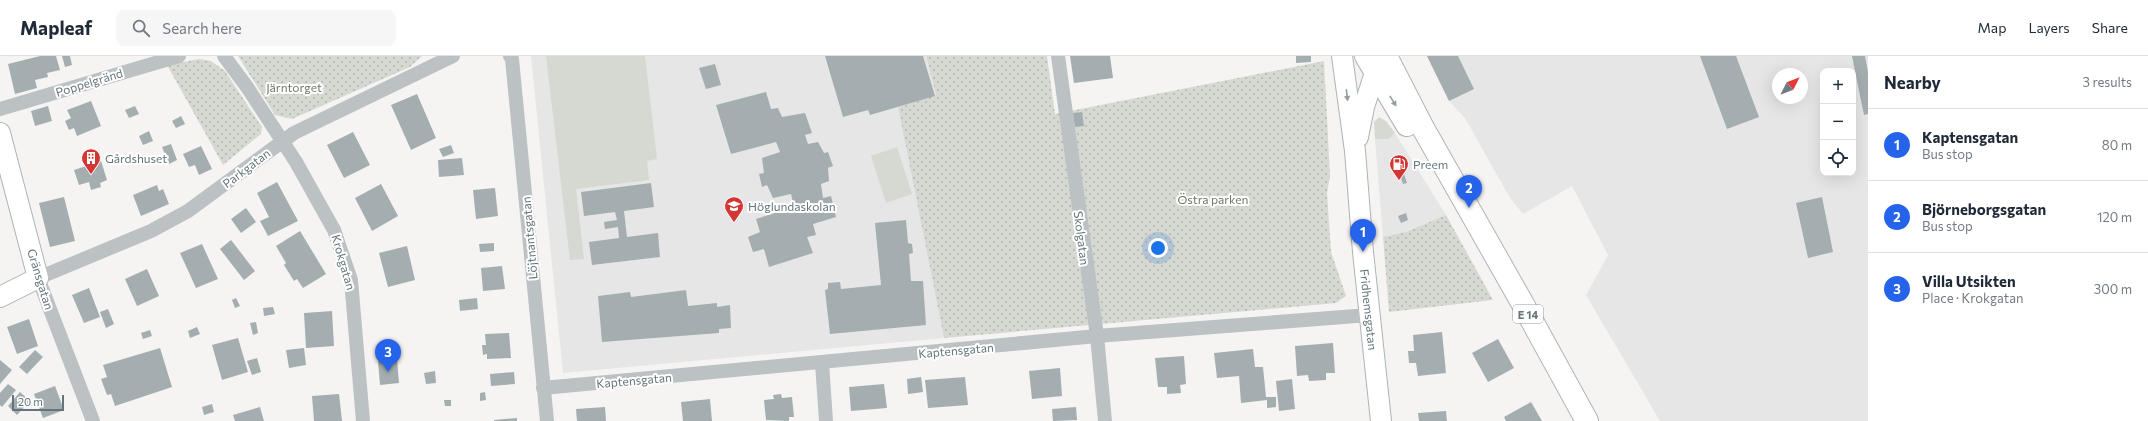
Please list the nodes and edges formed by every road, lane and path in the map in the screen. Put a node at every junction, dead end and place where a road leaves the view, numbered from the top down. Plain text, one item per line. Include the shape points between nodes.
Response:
1 (179, 56) edge
2 (224, 56) edge
3 (452, 56) edge
4 (510, 56) edge
5 (1058, 56) edge
6 (1342, 56) edge
7 (1377, 60) edge
8 (0, 109) edge
9 (0, 133) edge
10 (283, 141) junction
11 (1355, 151) junction
12 (38, 278) junction
13 (0, 296) edge
14 (1369, 315) junction
15 (1096, 336) junction
16 (822, 363) junction
17 (544, 388) junction
18 (93, 421) edge
19 (363, 421) edge
20 (547, 421) edge
21 (826, 421) edge
22 (1105, 421) edge
23 (1381, 421) edge
24 (1587, 421) edge

1 - 8 street, Poppelgränd
2 - 10 street, Krokgatan
3 - 10 street, Parkgatan via 304,128
4 - 17 street, Löjtnantsgatan
5 - 15 street, Skolgatan
6 -> 11 street, Fridhemsgatan
7 - 11 street, Fridhemsgatan
7 - 24 highway, E 14 via 1413,135 1454,182
9 - 12 street, Gränsgatan
10 - 12 street, Parkgatan via 188,211 151,232
10 - 19 street, Krokgatan via 312,187 334,230 351,280
11 - 14 street, Fridhemsgatan
12 - 13 street
12 - 18 street, Gränsgatan
14 - 15 street, Kaptensgatan
14 - 23 street, Fridhemsgatan
15 - 16 street, Kaptensgatan
15 - 22 street, Skolgatan
16 - 17 street, Kaptensgatan
16 - 21 street
17 - 20 street, Löjtnantsgatan

